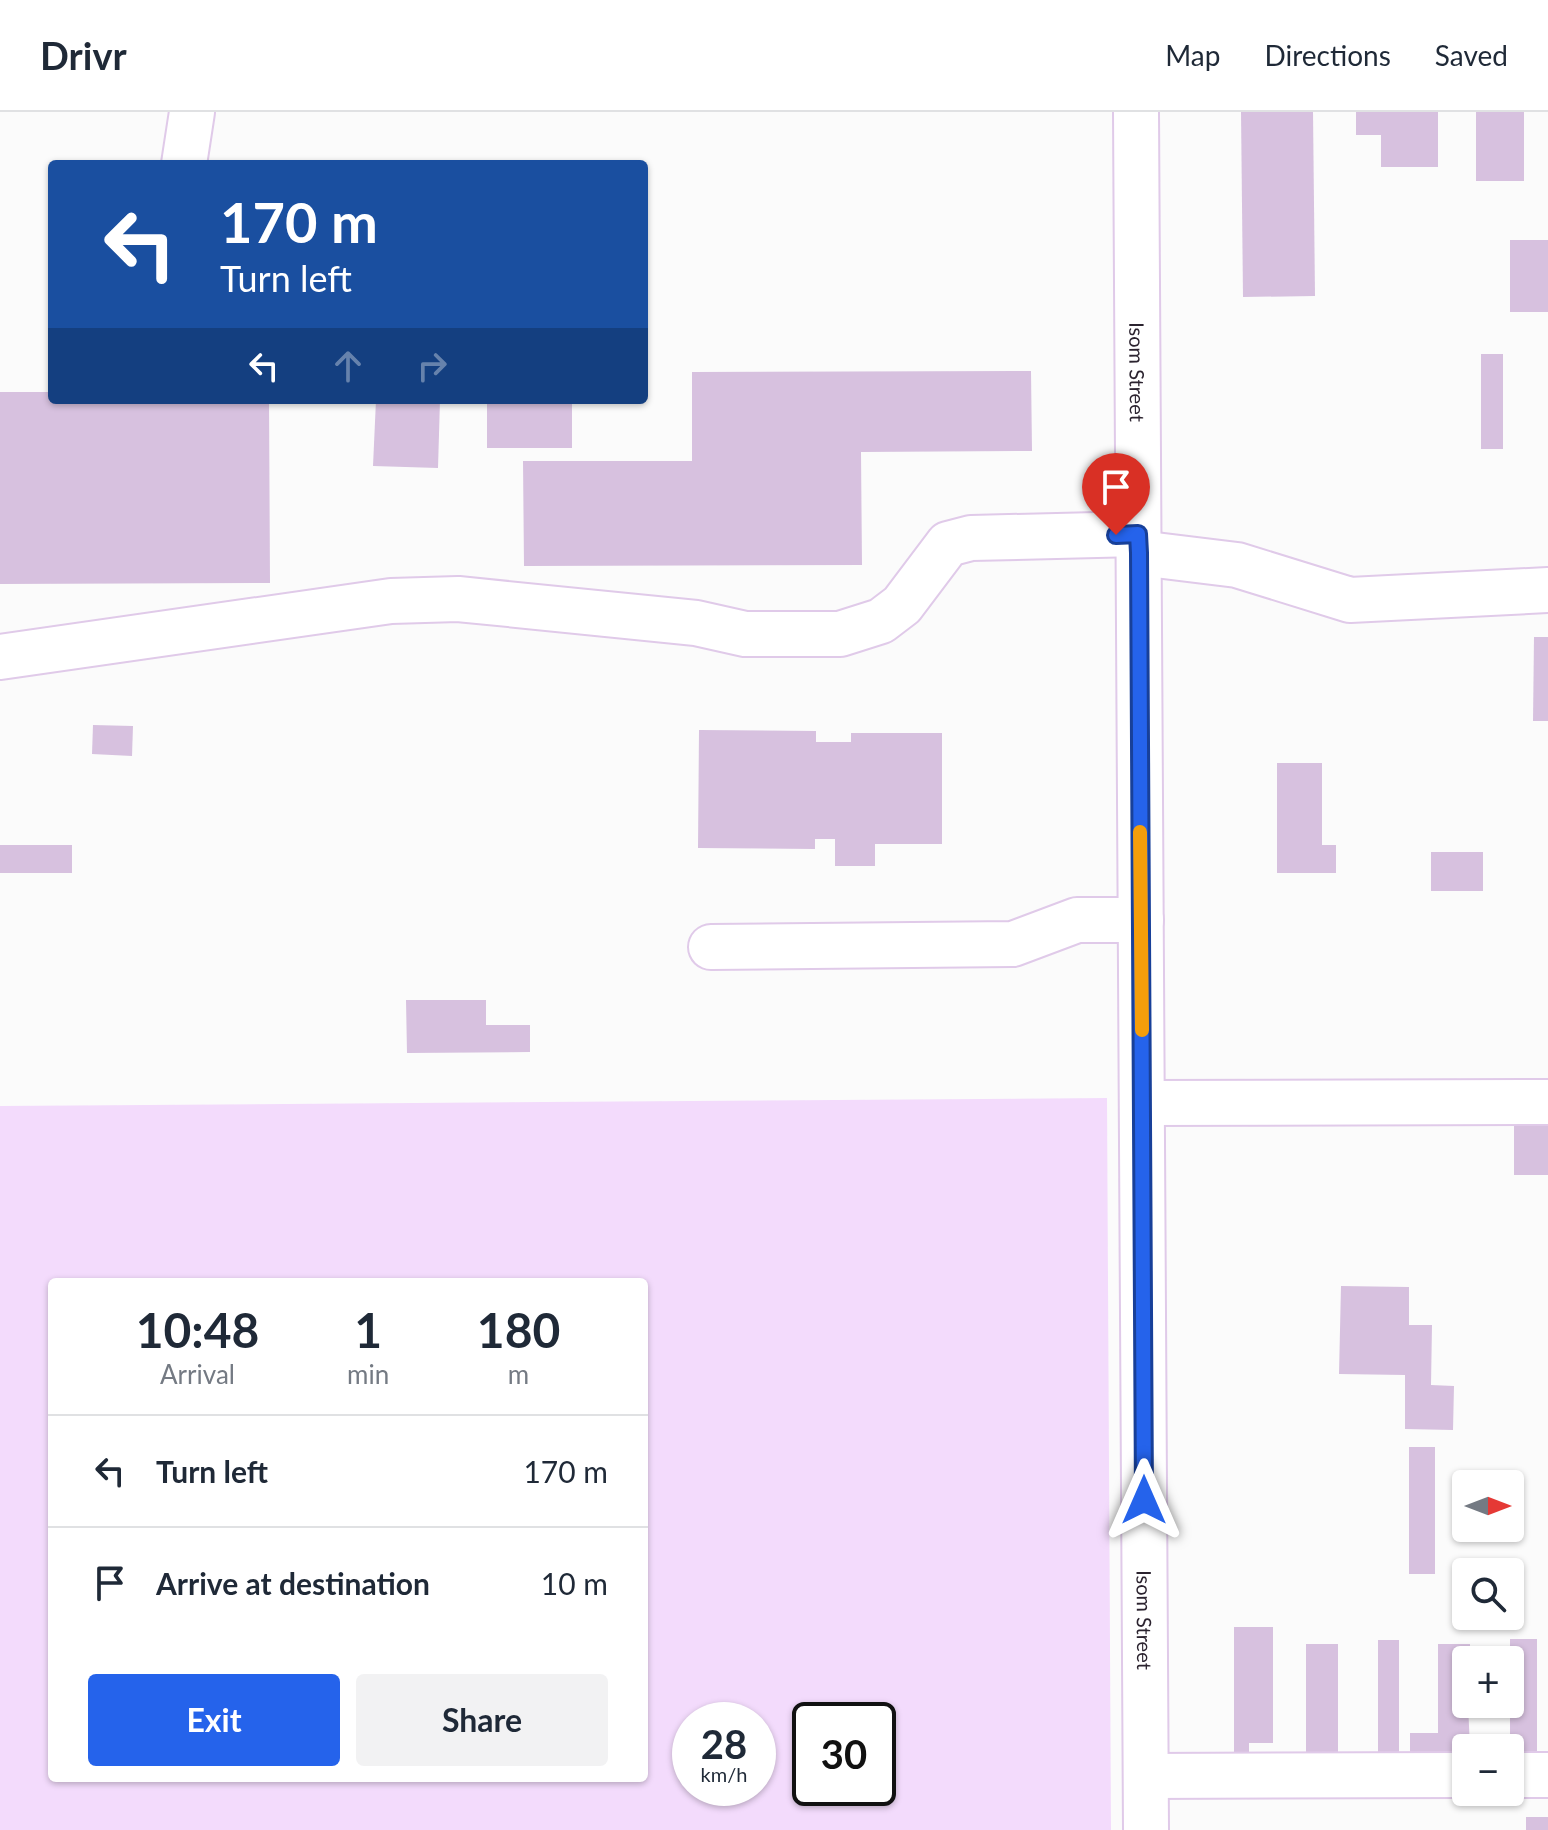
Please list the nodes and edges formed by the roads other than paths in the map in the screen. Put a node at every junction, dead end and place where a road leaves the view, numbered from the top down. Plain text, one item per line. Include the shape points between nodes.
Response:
1 (192, 112) edge
2 (1136, 112) edge
3 (185, 160) edge
4 (1139, 544) junction
5 (1548, 590) edge
6 (0, 657) edge
7 (1141, 920) junction
8 (711, 947) dead end
9 (1548, 1102) edge
10 (1142, 1103) junction
11 (1452, 1775) edge
12 (1524, 1775) edge
13 (1548, 1775) edge
14 (1146, 1776) junction
15 (1146, 1830) edge

1 - 3 street
2 - 4 street, Isom Street
4 - 5 street via 1237,565 1350,600
4 - 6 street via 971,538 948,544 902,605 881,621 840,634 745,634 696,623 458,599 391,601
4 - 7 street, Isom Street
7 - 8 street via 1077,920 1013,944
7 - 10 street, Isom Street
9 - 10 street
10 - 14 street, Isom Street
11 - 14 street
12 - 13 street
14 - 15 street, Isom Street

